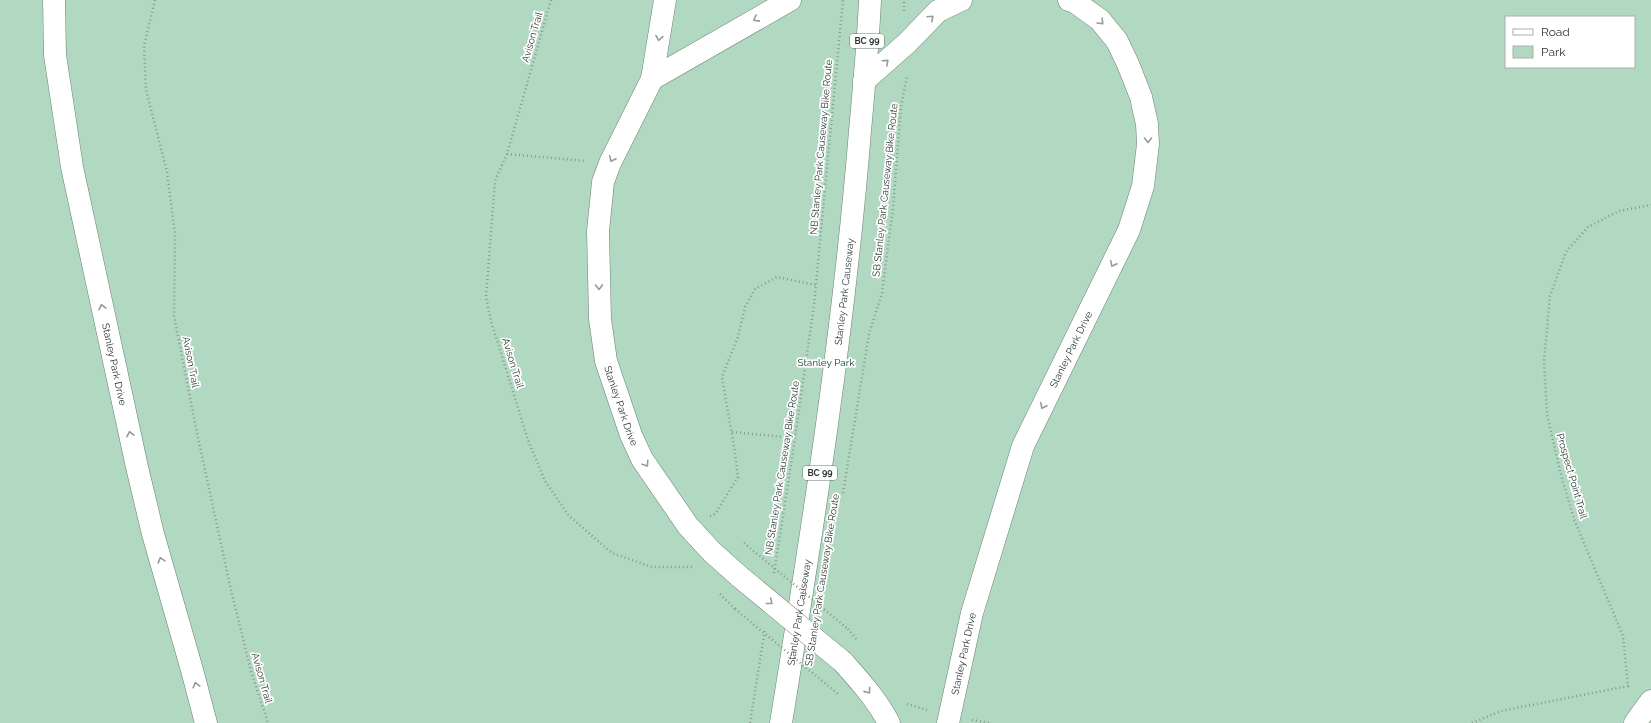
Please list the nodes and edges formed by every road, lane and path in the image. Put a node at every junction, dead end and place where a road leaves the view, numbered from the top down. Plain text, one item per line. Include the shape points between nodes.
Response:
1 (54, 0) edge
2 (155, 0) edge
3 (551, 0) edge
4 (665, 0) edge
5 (790, 0) edge
6 (843, 0) edge
7 (870, 0) edge
8 (961, 0) edge
9 (1069, 0) edge
10 (908, 68) dead end
11 (652, 79) junction
12 (864, 81) junction
13 (507, 154) junction
14 (610, 163) junction
15 (1651, 205) edge
16 (816, 285) junction
17 (732, 432) junction
18 (795, 438) junction
19 (843, 496) dead end
20 (688, 526) junction
21 (744, 543) dead end
22 (694, 568) dead end
23 (773, 576) dead end
24 (826, 605) dead end
25 (735, 609) dead end
26 (824, 613) dead end
27 (766, 622) dead end
28 (858, 641) dead end
29 (816, 668) dead end
30 (815, 676) dead end
31 (838, 694) dead end
32 (902, 698) dead end
33 (1651, 701) edge
34 (949, 720) edge
35 (206, 723) edge
36 (268, 723) edge
37 (750, 723) edge
38 (781, 723) edge
39 (889, 723) edge
40 (1472, 723) edge
41 (1635, 723) edge

35 -> 1 main road, Stanley Park Drive via 153,534 73,174 55,55
2 - 36 path, Avison Trail via 144,46 146,90 167,172 175,234 174,316 231,590
3 - 13 path, Avison Trail
4 -> 11 main road, Stanley Park Drive
5 -> 11 main road
6 - 16 path, NB Stanley Park Causeway Bike Route
7 - 12 main road, Stanley Park Causeway / BC 99
12 -> 8 main road via 938,11
9 -> 34 main road, Stanley Park Drive via 1100,20 1116,41 1128,64 1141,97 1147,124 1148,144 1143,186 1129,230 1023,446 972,613
10 - 19 path, SB Stanley Park Causeway Bike Route via 901,107 893,208 882,293 869,334
11 -> 14 main road, Stanley Park Drive
12 - 38 main road, Stanley Park Causeway / BC 99 via 854,212 838,350
13 - 14 path
13 - 22 path, Avison Trail via 496,181 486,297 528,440 545,481 569,516 612,553 652,567
14 -> 20 main road, Stanley Park Drive via 604,182 598,231 600,319 606,361 631,435 642,458
15 - 40 path, Prospect Point Trail via 1619,210 1588,227 1566,252 1550,296 1544,361 1547,414 1561,474 1574,519 1623,636 1628,686 1501,711
16 - 17 path via 777,277 755,289 745,307 737,342 722,377
16 - 18 path, NB Stanley Park Causeway Bike Route
17 - 18 path
17 - 20 path via 738,477 715,514
18 - 23 path, NB Stanley Park Causeway Bike Route
20 -> 39 main road, Stanley Park Drive, bridge via 740,577 843,662 864,685
21 - 28 path, bridge via 848,629
24 - 26 path, SB Stanley Park Causeway Bike Route
25 - 31 path, bridge
27 - 37 path
29 - 30 path, SB Stanley Park Causeway Bike Route
32 - 34 path via 907,704
33 - 41 main road

